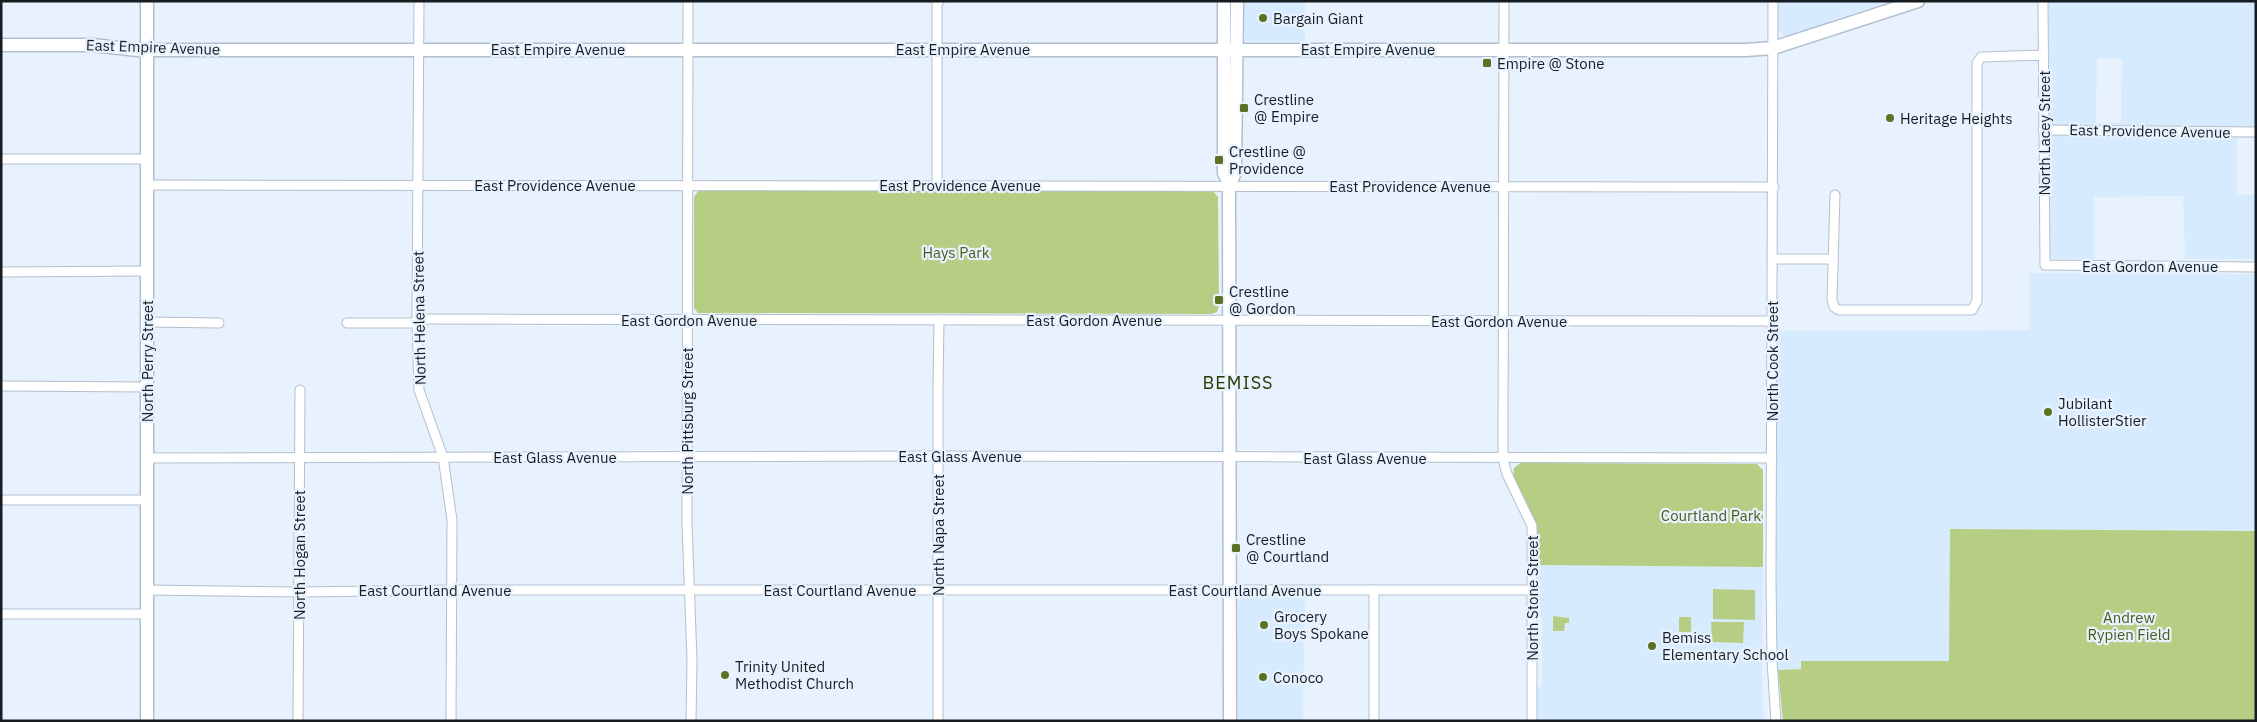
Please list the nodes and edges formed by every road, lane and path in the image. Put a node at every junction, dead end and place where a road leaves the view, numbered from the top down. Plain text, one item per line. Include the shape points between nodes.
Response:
1 (147, 1) edge
2 (419, 1) edge
3 (688, 1) edge
4 (939, 1) edge
5 (1224, 1) edge
6 (1237, 1) edge
7 (1504, 1) edge
8 (1773, 1) edge
9 (1918, 1) edge
10 (2043, 1) edge
11 (1, 45) edge
12 (1773, 48) junction
13 (938, 49) junction
14 (1223, 49) junction
15 (1237, 49) junction
16 (1503, 49) junction
17 (147, 50) junction
18 (419, 50) junction
19 (688, 50) junction
20 (2044, 55) junction
21 (2043, 130) junction
22 (2256, 132) edge
23 (1, 160) edge
24 (147, 160) junction
25 (687, 184) junction
26 (147, 185) junction
27 (419, 185) junction
28 (937, 185) junction
29 (1230, 185) junction
30 (1504, 187) junction
31 (1774, 187) junction
32 (1835, 194) dead end
33 (1773, 259) junction
34 (1833, 259) junction
35 (2045, 265) joint
36 (2256, 267) edge
37 (147, 271) junction
38 (1, 272) edge
39 (940, 320) junction
40 (417, 321) junction
41 (686, 321) junction
42 (1229, 321) junction
43 (1503, 321) junction
44 (1772, 321) junction
45 (147, 322) junction
46 (219, 323) dead end
47 (347, 323) dead end
48 (1, 386) edge
49 (147, 387) junction
50 (300, 390) dead end
51 (687, 456) junction
52 (937, 456) junction
53 (1229, 456) junction
54 (443, 457) junction
55 (147, 458) junction
56 (1772, 458) junction
57 (300, 459) junction
58 (1504, 459) junction
59 (1, 500) edge
60 (147, 500) junction
61 (148, 590) junction
62 (452, 590) junction
63 (689, 590) junction
64 (937, 590) junction
65 (1230, 590) junction
66 (1374, 590) junction
67 (1532, 590) junction
68 (299, 592) junction
69 (1, 614) edge
70 (148, 614) junction
71 (147, 721) edge
72 (298, 721) edge
73 (451, 721) edge
74 (691, 721) edge
75 (938, 721) edge
76 (1230, 721) edge
77 (1374, 721) edge
78 (1532, 721) edge
79 (1776, 721) edge

1 - 17 street, North Perry Street
2 - 18 street, North Helena Street
3 - 19 street, North Pittsburg Street
4 - 13 street
5 - 14 street
6 - 15 street
7 - 16 street, North Stone Street
8 - 12 street, North Cook Street
9 - 12 street, East Empire Avenue
10 - 20 street, North Lacey Street
11 - 17 street, East Empire Avenue via 92,45
12 - 16 street, East Empire Avenue
12 - 31 street, North Cook Street
13 - 14 street, East Empire Avenue
13 - 19 street, East Empire Avenue
13 - 28 street
14 - 15 street, East Empire Avenue
14 - 29 street via 1224,173
15 - 16 street, East Empire Avenue
15 - 29 street via 1235,172
16 - 30 street, North Stone Street
17 - 18 street, East Empire Avenue
17 - 24 street, North Perry Street
18 - 19 street, East Empire Avenue
18 - 27 street, North Helena Street
19 - 25 street, North Pittsburg Street
20 - 21 street, North Lacey Street
20 - 34 street via 1981,57 1977,63 1977,301 1972,310 1839,310 1832,300
21 - 22 street, East Providence Avenue
21 - 35 street, North Lacey Street
23 - 24 street
24 - 26 street, North Perry Street
25 - 27 street, East Providence Avenue
25 - 28 street, East Providence Avenue
25 - 41 street, North Pittsburg Street
26 - 27 street, East Providence Avenue
26 - 37 street, North Perry Street
27 - 40 street, North Helena Street
28 - 29 street, East Providence Avenue
29 - 30 street, East Providence Avenue
29 - 42 street
30 - 31 street, East Providence Avenue
30 - 43 street, North Stone Street
31 - 33 street, North Cook Street
32 - 34 street
33 - 34 street
33 - 44 street, North Cook Street
35 - 36 street, East Gordon Avenue
37 - 38 street
37 - 45 street, North Perry Street
39 - 41 street, East Gordon Avenue
39 - 42 street, East Gordon Avenue
39 - 52 street, North Napa Street
40 - 41 street, East Gordon Avenue
40 - 47 street, East Gordon Avenue
40 - 54 street, North Helena Street via 419,390
41 - 51 street, North Pittsburg Street
42 - 43 street, East Gordon Avenue
42 - 53 street
43 - 44 street, East Gordon Avenue
43 - 58 street, North Stone Street
44 - 56 street, North Cook Street
45 - 46 street
45 - 49 street, North Perry Street
48 - 49 street
49 - 55 street, North Perry Street
50 - 57 street, North Hogan Street
51 - 52 street, East Glass Avenue
51 - 54 street, East Glass Avenue
51 - 63 street, North Pittsburg Street
52 - 53 street, East Glass Avenue
52 - 64 street, North Napa Street
53 - 58 street, East Glass Avenue
53 - 65 street
54 - 57 street, East Glass Avenue
54 - 62 street, North Helena Street via 452,520
55 - 57 street, East Glass Avenue
55 - 60 street, North Perry Street
56 - 58 street, East Glass Avenue
56 - 79 street, North Cook Street via 1772,661
57 - 68 street, North Hogan Street
58 - 67 street, North Stone Street via 1507,474 1532,526
59 - 60 street
60 - 61 street, North Perry Street
61 - 68 street, East Courtland Avenue
61 - 70 street, North Perry Street
62 - 63 street, East Courtland Avenue
62 - 68 street, East Courtland Avenue
62 - 73 street, North Helena Street
63 - 64 street, East Courtland Avenue
63 - 74 street, North Pittsburg Street
64 - 65 street, East Courtland Avenue
64 - 75 street, North Napa Street
65 - 66 street, East Courtland Avenue
65 - 76 street
66 - 67 street, East Courtland Avenue
66 - 77 street
67 - 78 street, North Stone Street
68 - 72 street, North Hogan Street
69 - 70 street
70 - 71 street, North Perry Street

